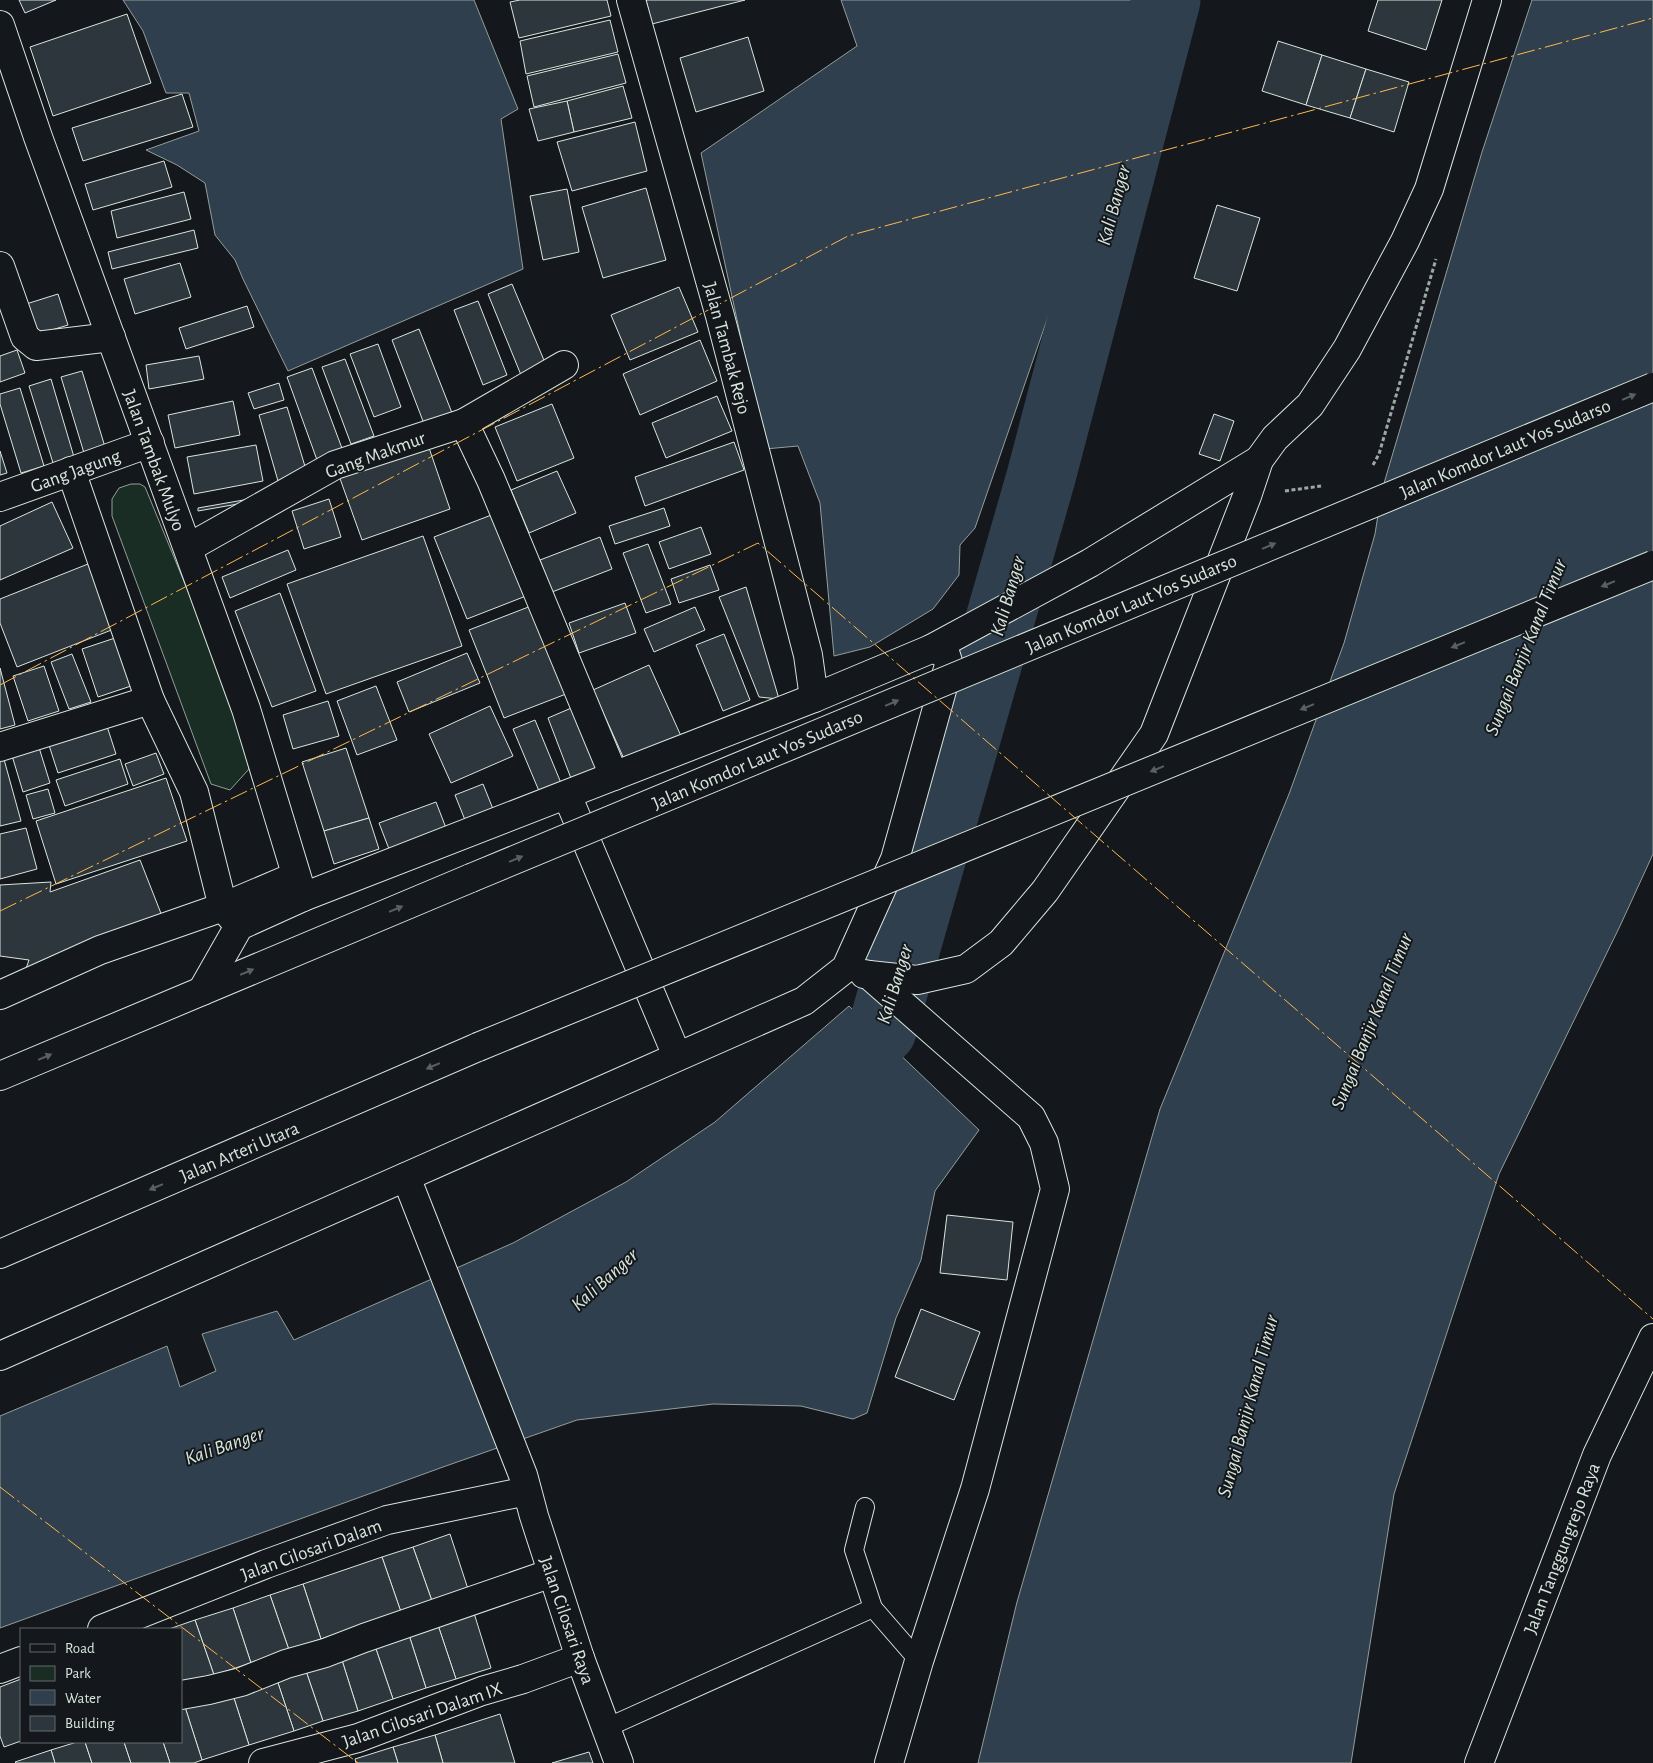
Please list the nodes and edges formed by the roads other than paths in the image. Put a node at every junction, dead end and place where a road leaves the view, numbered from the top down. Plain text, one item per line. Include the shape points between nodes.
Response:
1 (631, 0) edge
2 (1488, 0) edge
3 (0, 25) edge
4 (0, 266) edge
5 (111, 337) junction
6 (564, 365) dead end
7 (1653, 387) edge
8 (464, 423) junction
9 (150, 443) junction
10 (1259, 460) junction
11 (71, 471) junction
12 (0, 497) edge
13 (188, 548) junction
14 (1653, 565) edge
15 (931, 649) junction
16 (814, 698) junction
17 (150, 700) junction
18 (0, 747) edge
19 (614, 776) junction
20 (567, 795) junction
21 (299, 887) junction
22 (231, 916) junction
23 (868, 975) junction
24 (202, 991) junction
25 (0, 994) edge
26 (677, 1056) junction
27 (0, 1076) edge
28 (406, 1176) junction
29 (0, 1254) edge
30 (1653, 1338) edge
31 (0, 1356) edge
32 (525, 1483) junction
33 (865, 1507) dead end
34 (552, 1573) junction
35 (873, 1608) junction
36 (105, 1628) edge
37 (580, 1658) junction
38 (20, 1661) edge
39 (919, 1661) junction
40 (0, 1669) edge
41 (182, 1695) edge
42 (606, 1728) junction
43 (263, 1763) edge
44 (619, 1763) edge
45 (889, 1763) edge
46 (1479, 1763) edge

1 - 16 main road, Jalan Tambak Rejo via 720,316 808,655
2 - 10 main road via 1429,189 1405,241 1337,365 1310,405 1275,438
3 - 5 main road, Jalan Tambak Mulyo
4 - 5 main road via 25,337 36,346
5 - 9 main road, Jalan Tambak Mulyo
6 - 8 main road, Gang Makmur
24 -> 7 main road, Jalan Komdor Laut Yos Sudarso, bridge
8 - 13 main road, Gang Makmur via 335,465
8 - 19 main road via 491,480
9 - 11 main road, Gang Jagung
9 - 13 main road, Jalan Tambak Mulyo
10 - 15 main road via 1090,563
10 - 23 main road via 1154,734 1045,891 1001,943 966,969 917,980
11 - 12 main road, Gang Jagung
11 - 17 main road
13 - 21 main road, Jalan Tambak Mulyo via 246,709
14 -> 29 main road, Jalan Arteri Utara, bridge via 478,1047
15 - 16 main road
15 - 23 main road via 945,652 949,665 895,860
16 - 19 main road
17 - 18 main road
17 - 22 main road via 194,792
19 - 20 main road
20 - 21 main road
20 - 26 main road
21 - 22 main road
22 - 24 main road
22 - 25 main road via 100,950
23 - 26 main road
23 - 39 main road via 1031,1117 1044,1142 1055,1189 975,1489
27 -> 24 main road
26 - 28 main road
28 - 31 main road
28 - 32 main road, Jalan Cilosari Raya
30 - 46 main road, Jalan Tanggungrejo Raya via 1597,1455
32 - 34 main road, Jalan Cilosari Raya
32 - 36 main road, Jalan Cilosari Dalam via 386,1520
33 - 35 lane via 854,1550
34 - 37 main road, Jalan Cilosari Raya
34 - 41 main road via 241,1682
35 - 39 lane
35 - 42 lane
37 - 42 main road, Jalan Cilosari Raya
37 - 43 main road, Jalan Cilosari Dalam IX via 358,1738
38 - 40 main road
39 - 45 main road
42 - 44 main road, Jalan Cilosari Raya

